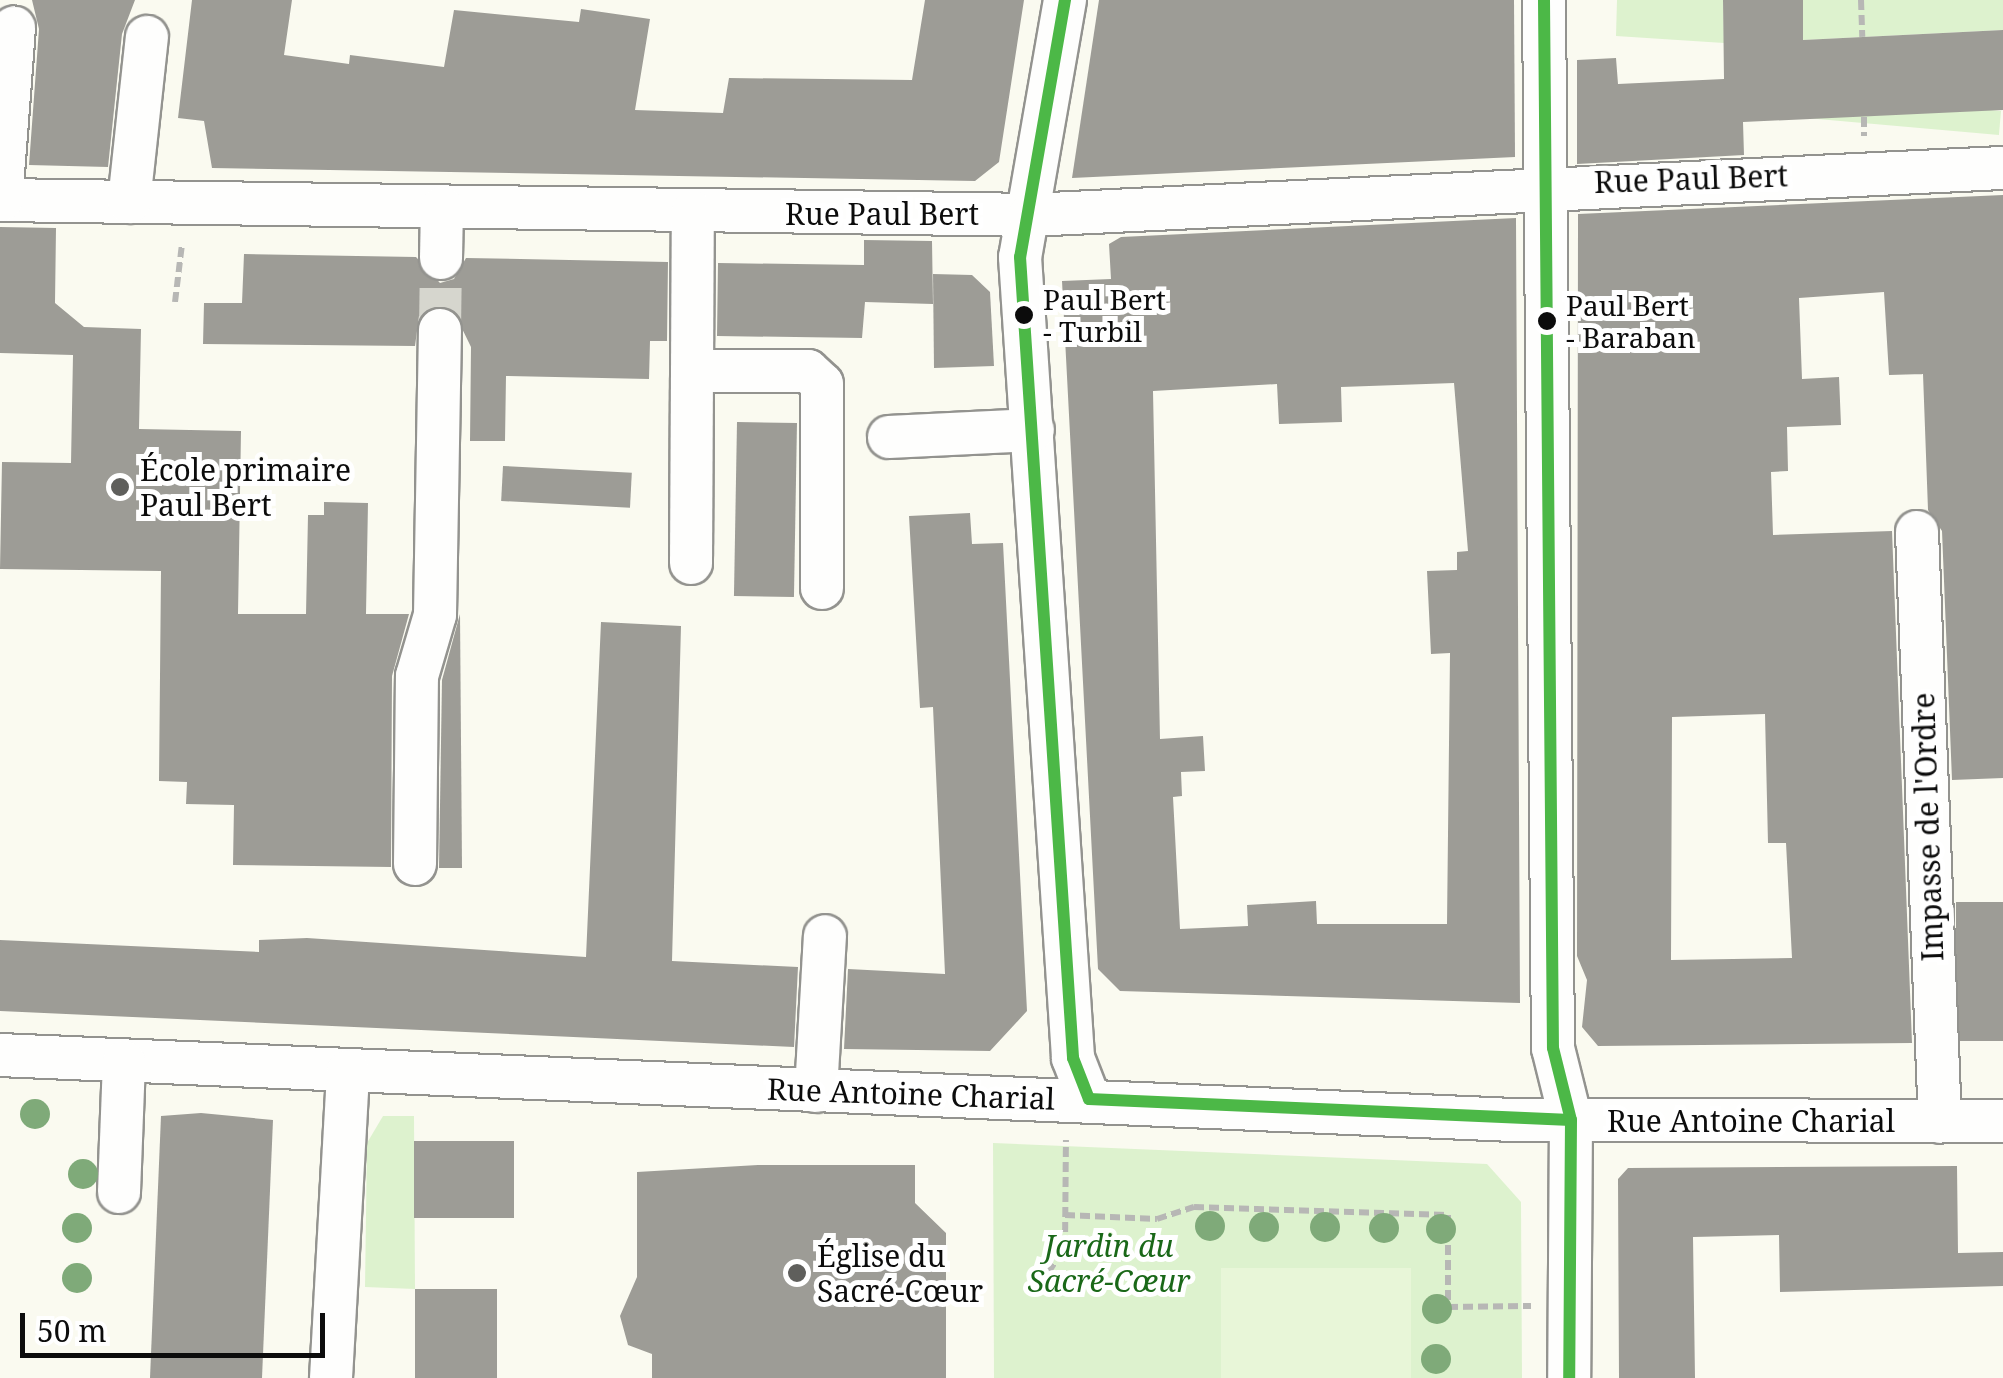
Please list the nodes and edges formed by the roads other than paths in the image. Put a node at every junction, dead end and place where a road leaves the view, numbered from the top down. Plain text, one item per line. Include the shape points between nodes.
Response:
1 (1065, 0) edge
2 (1544, 0) edge
3 (14, 27) dead end
4 (147, 37) dead end
5 (2003, 168) edge
6 (1545, 185) junction
7 (0, 200) edge
8 (129, 202) junction
9 (442, 208) junction
10 (693, 212) junction
11 (1030, 214) junction
12 (441, 258) tunnel mouth
13 (440, 330) tunnel mouth
14 (693, 371) junction
15 (1033, 430) junction
16 (888, 437) dead end
17 (1917, 532) dead end
18 (692, 563) dead end
19 (822, 588) dead end
20 (415, 864) dead end
21 (825, 936) dead end
22 (0, 1056) edge
23 (124, 1062) junction
24 (348, 1071) junction
25 (816, 1091) junction
26 (1078, 1116) junction
27 (1571, 1120) junction
28 (2003, 1121) edge
29 (1940, 1122) junction
30 (119, 1192) dead end
31 (332, 1378) edge
32 (1569, 1378) edge

1 - 11 street
2 - 6 street
3 - 7 street
4 - 8 street
5 - 6 street, Rue Paul Bert
6 - 11 street, Rue Paul Bert
6 - 27 street via 1553,1048
7 - 8 street, Rue Paul Bert
8 - 9 street, Rue Paul Bert
9 - 10 street, Rue Paul Bert
9 - 12 street
10 - 11 street, Rue Paul Bert
10 - 14 street
11 - 15 street via 1020,257
13 - 20 street via 435,615 418,676
14 - 18 street
14 - 19 street via 808,371 822,384
15 - 16 street
15 - 26 street
17 - 29 street, Impasse de l'Ordre
21 - 25 street
22 - 23 street, Rue Antoine Charial
23 - 24 street, Rue Antoine Charial
23 - 30 street
24 - 25 street, Rue Antoine Charial
24 - 31 street
25 - 26 street, Rue Antoine Charial
26 - 27 street, Rue Antoine Charial
27 - 29 street, Rue Antoine Charial
27 - 32 street
28 - 29 street, Rue Antoine Charial

